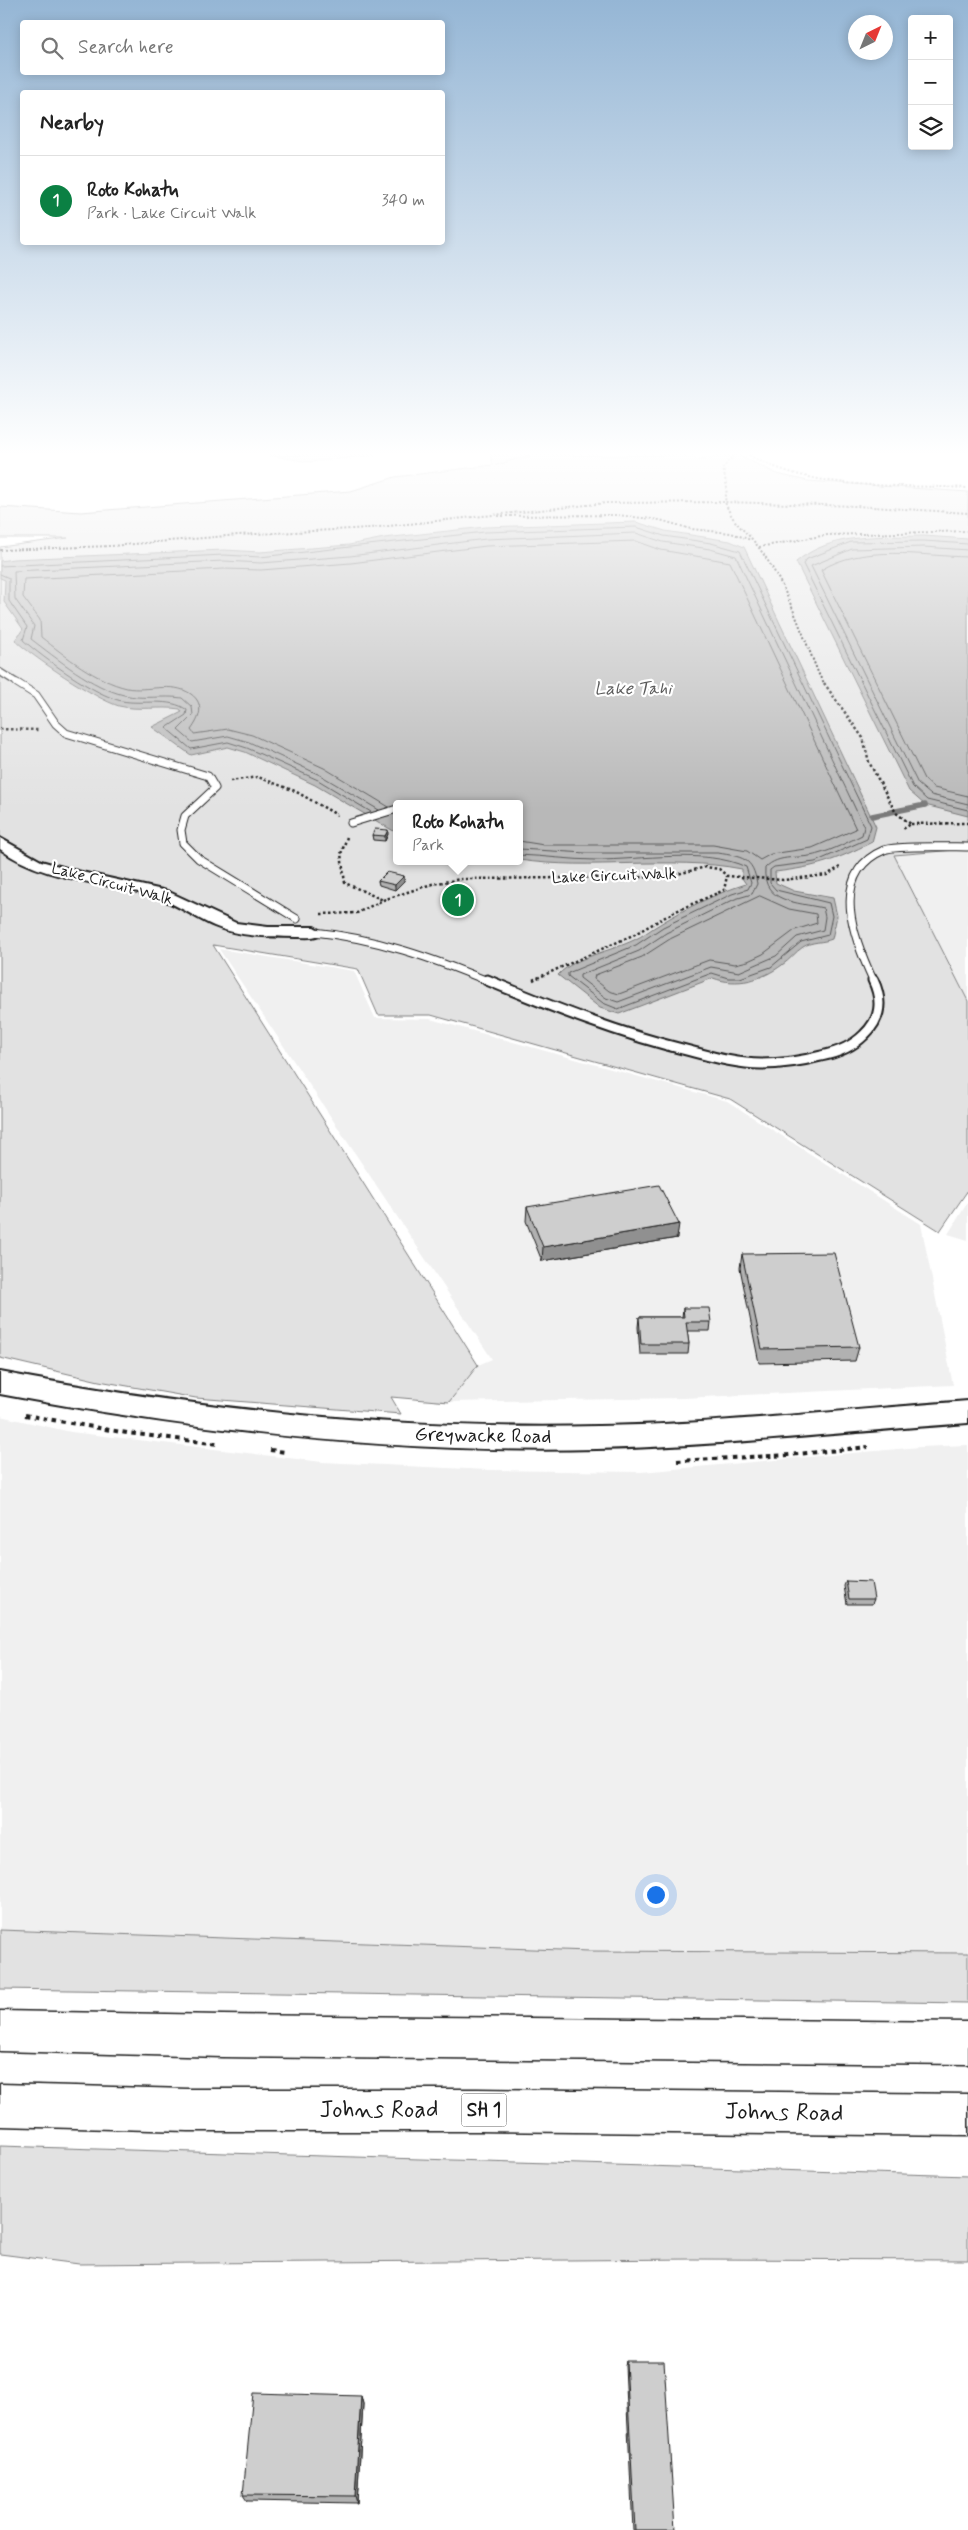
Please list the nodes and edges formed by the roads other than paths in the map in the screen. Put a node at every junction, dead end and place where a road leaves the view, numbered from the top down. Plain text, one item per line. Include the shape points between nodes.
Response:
1 (0, 672) edge
2 (393, 810) edge
3 (351, 823) road end
4 (0, 842) edge
5 (968, 847) edge
6 (298, 919) joint
7 (314, 932) junction
8 (0, 1383) edge
9 (968, 1412) edge
10 (0, 2031) edge
11 (968, 2043) edge
12 (0, 2105) edge
13 (968, 2115) edge

1 - 6 lane via 36,695 63,731 208,776 215,788 185,816 181,830 183,843 199,859
2 - 3 lane
4 - 7 street, Lake Circuit Walk via 32,862 163,894 240,928
5 - 7 lane via 885,849 868,859 853,878 850,907 854,936 881,1001 876,1020 870,1031 827,1056 793,1062 760,1064 719,1058 629,1036 390,944 344,933
6 - 7 street
8 - 9 street, Greywacke Road via 117,1405 212,1417 392,1434 475,1437 682,1435
10 - 11 highway
12 - 13 highway, Johns Road / SH 1 via 188,2110

